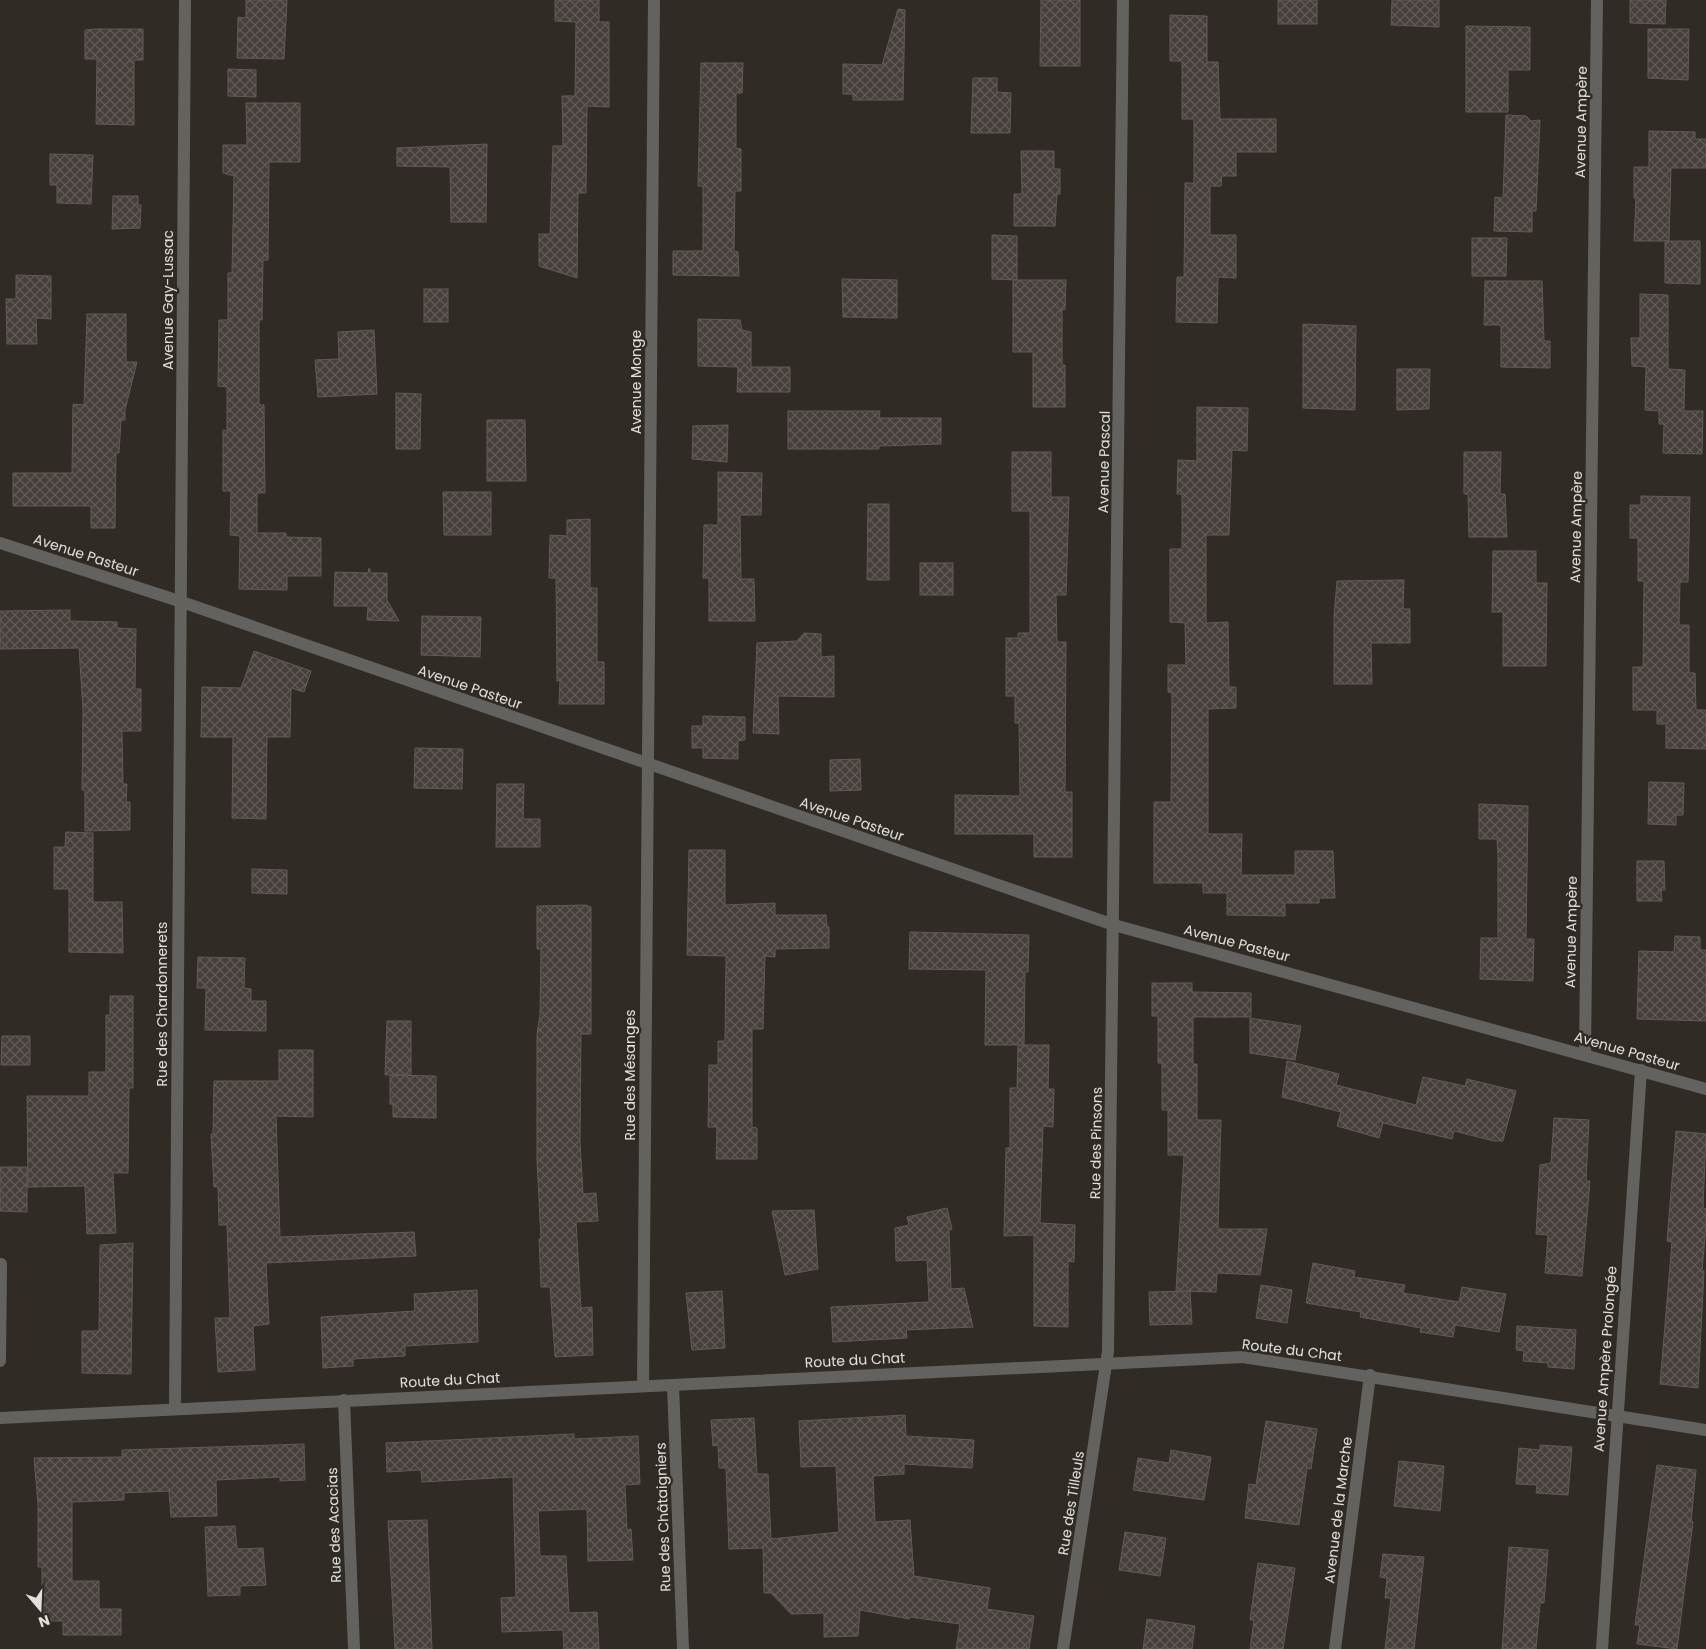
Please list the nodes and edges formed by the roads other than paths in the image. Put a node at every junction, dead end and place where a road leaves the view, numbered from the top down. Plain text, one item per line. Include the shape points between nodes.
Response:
1 (185, 0) edge
2 (654, 0) edge
3 (1123, 0) edge
4 (1597, 0) edge
5 (0, 543) edge
6 (179, 601) junction
7 (648, 765) junction
8 (1114, 925) junction
9 (1584, 1054) junction
10 (1641, 1070) junction
11 (1706, 1089) edge
12 (1, 1264) dead end
13 (0, 1361) edge
14 (1108, 1362) junction
15 (1370, 1376) junction
16 (673, 1384) junction
17 (643, 1386) junction
18 (344, 1400) junction
19 (175, 1408) junction
20 (1616, 1414) junction
21 (0, 1418) edge
22 (1706, 1430) edge
23 (354, 1649) edge
24 (683, 1649) edge
25 (1064, 1649) edge
26 (1335, 1649) edge
27 (1602, 1649) edge

1 - 6 street, Avenue Gay-Lussac
2 - 7 street, Avenue Monge
3 - 8 street, Avenue Pascal
4 - 9 street, Avenue Ampère
5 - 6 street, Avenue Pasteur
6 - 7 street, Avenue Pasteur
6 - 19 street, Rue des Chardonnerets
7 - 8 street, Avenue Pasteur
7 - 17 street, Rue des Mésanges
8 - 9 street, Avenue Pasteur
8 - 14 street, Rue des Pinsons
9 - 10 street, Avenue Pasteur
10 - 11 street, Avenue Pasteur
10 - 20 street, Avenue Ampère Prolongée
12 - 13 street
14 - 15 street, Route du Chat via 1242,1357
14 - 16 street, Route du Chat
14 - 25 street, Rue des Tilleuls
15 - 20 street, Route du Chat
15 - 26 street, Avenue de la Marche
16 - 17 street, Route du Chat
16 - 24 street, Rue des Châtaigniers
17 - 18 street, Route du Chat
18 - 19 street, Route du Chat
18 - 23 street, Rue des Acacias
19 - 21 street, Route du Chat
20 - 22 street, Route du Chat
20 - 27 street, Avenue Ampère Prolongée

